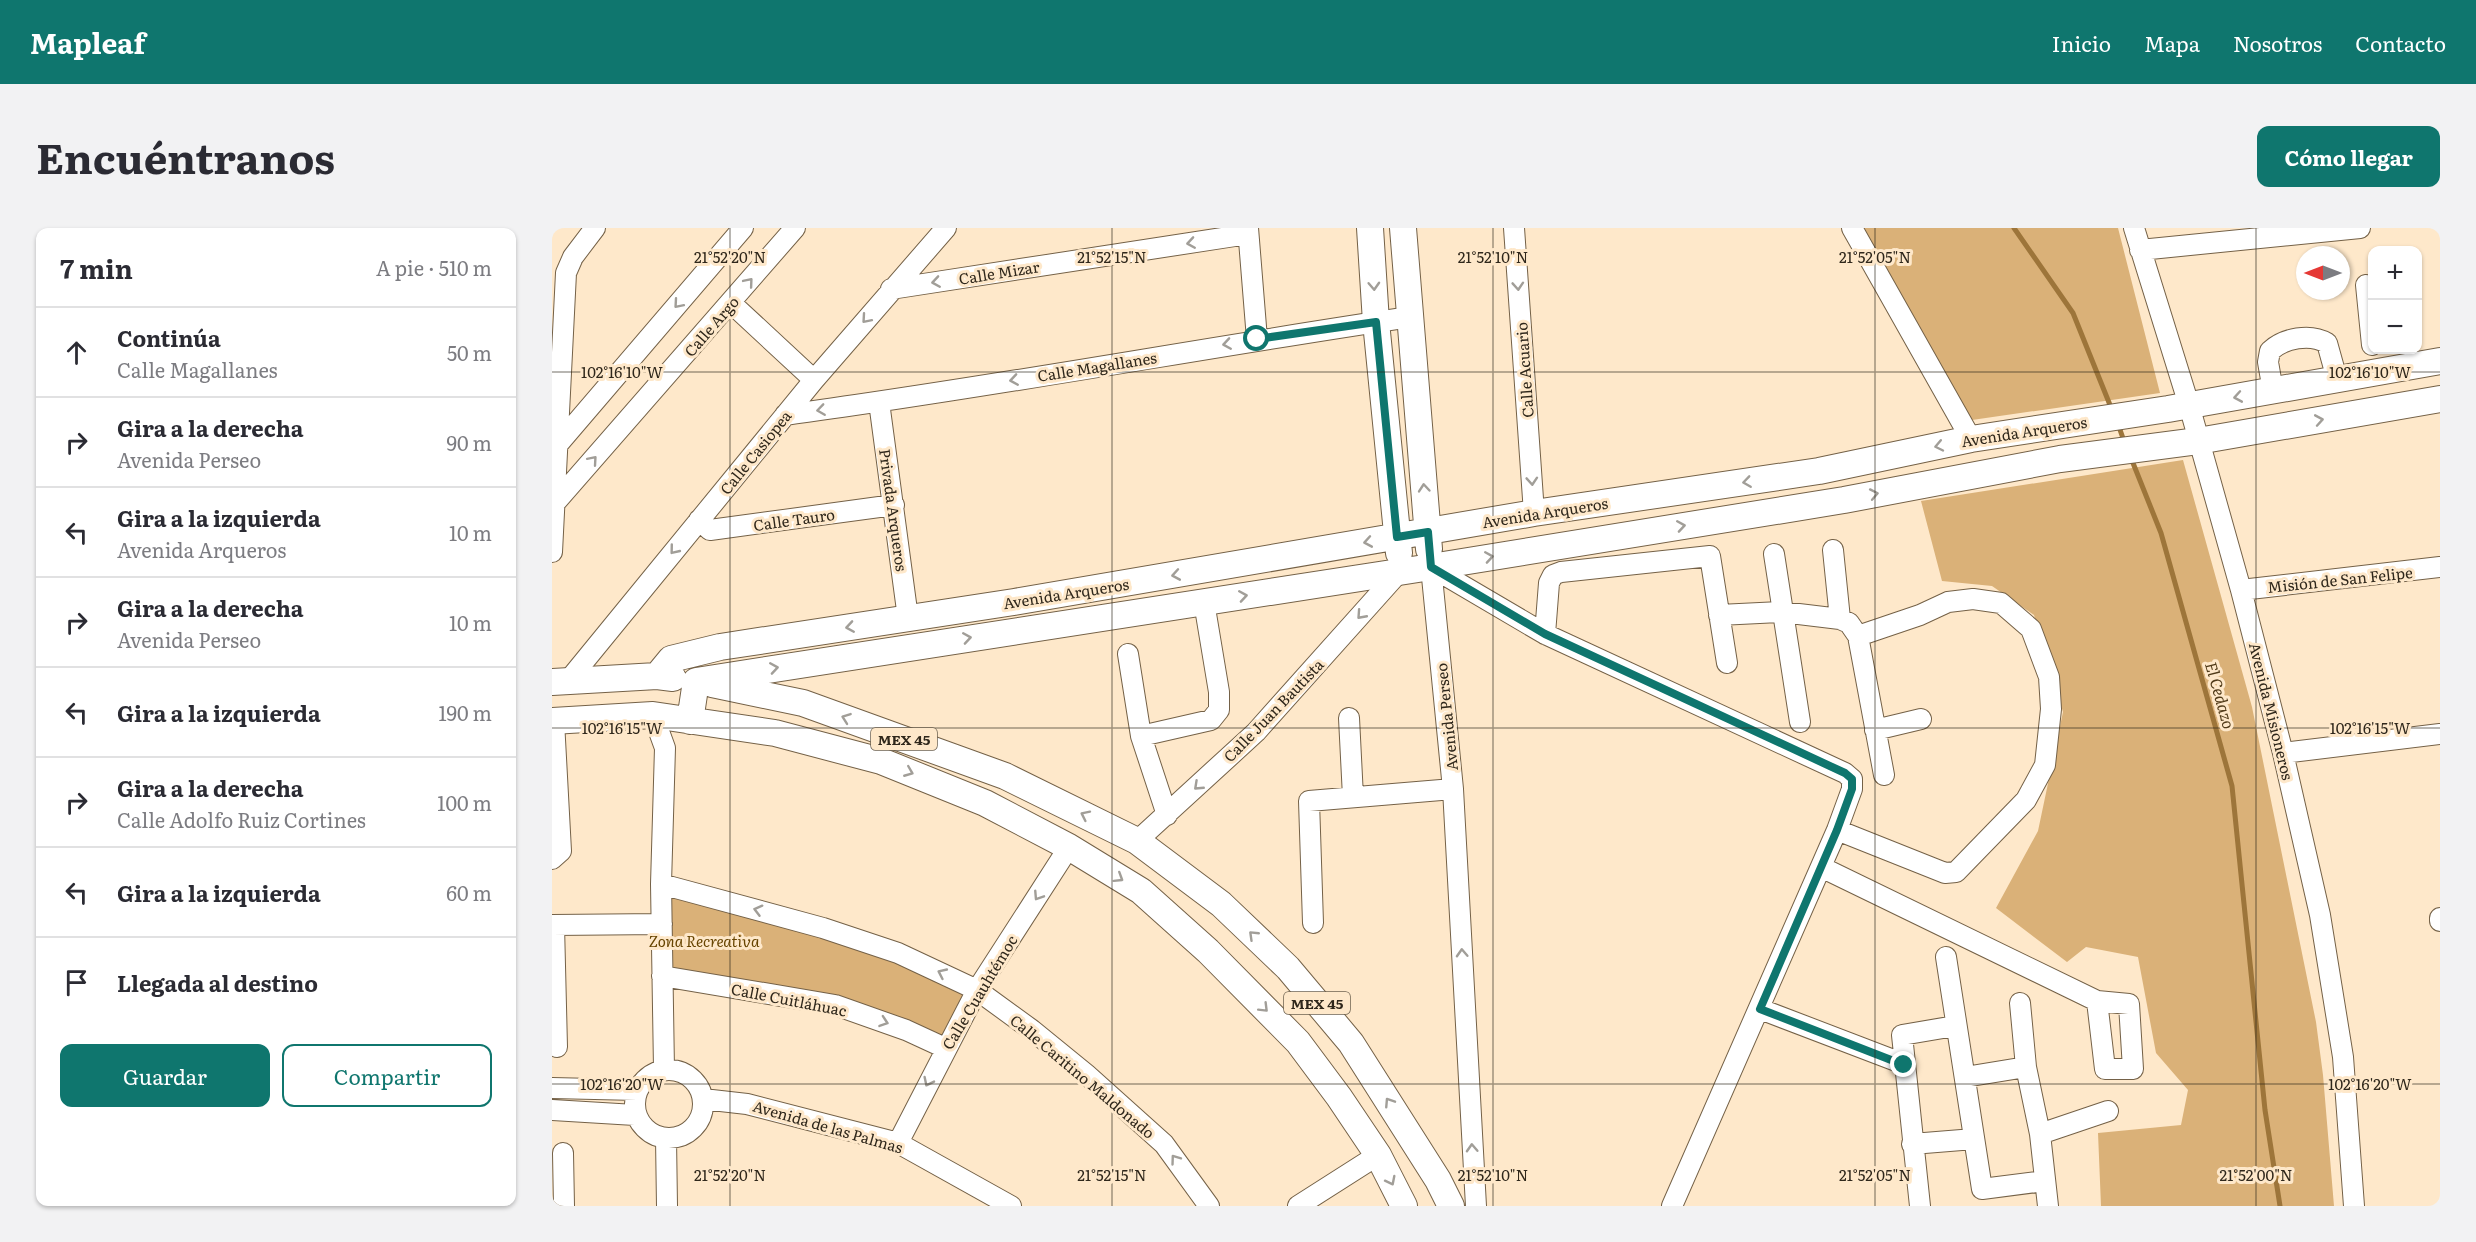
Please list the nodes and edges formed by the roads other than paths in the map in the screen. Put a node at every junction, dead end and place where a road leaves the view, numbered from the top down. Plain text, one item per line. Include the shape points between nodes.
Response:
1 (595, 228) edge
2 (743, 228) edge
3 (795, 228) edge
4 (946, 228) edge
5 (1370, 228) edge
6 (1403, 228) edge
7 (1514, 228) edge
8 (1852, 228) edge
9 (2134, 228) edge
10 (2360, 228) edge
11 (1248, 231) edge
12 (2140, 250) junction
13 (2367, 285) dead end
14 (891, 289) junction
15 (731, 303) junction
16 (1410, 317) junction
17 (1376, 322) junction
18 (1257, 339) junction
19 (2373, 356) edge
20 (2440, 361) edge
21 (2337, 379) junction
22 (814, 380) junction
23 (2272, 391) junction
24 (2440, 399) edge
25 (879, 402) junction
26 (2179, 407) junction
27 (785, 415) junction
28 (1971, 439) junction
29 (2188, 441) junction
30 (559, 443) junction
31 (554, 504) junction
32 (894, 506) junction
33 (1534, 513) junction
34 (699, 520) junction
35 (1428, 532) junction
36 (1397, 537) junction
37 (1833, 550) dead end
38 (552, 552) edge
39 (1774, 554) dead end
40 (1431, 567) junction
41 (2440, 567) edge
42 (1400, 571) junction
43 (2241, 590) junction
44 (1204, 602) junction
45 (1782, 612) junction
46 (1719, 615) junction
47 (908, 618) junction
48 (1840, 618) junction
49 (1545, 634) junction
50 (1858, 636) junction
51 (1128, 654) dead end
52 (1727, 663) dead end
53 (657, 676) junction
54 (560, 681) edge
55 (696, 681) junction
56 (653, 715) junction
57 (1349, 718) dead end
58 (690, 720) junction
59 (1921, 720) dead end
60 (553, 721) edge
61 (1800, 722) dead end
62 (1875, 730) junction
63 (2440, 734) edge
64 (1141, 736) junction
65 (664, 748) junction
66 (2283, 753) junction
67 (1884, 775) dead end
68 (1453, 789) junction
69 (1353, 797) junction
70 (1167, 815) junction
71 (1837, 830) junction
72 (1137, 841) junction
73 (1069, 847) junction
74 (552, 859) edge
75 (1821, 867) junction
76 (661, 884) junction
77 (1313, 923) dead end
78 (662, 924) junction
79 (553, 925) edge
80 (1946, 957) dead end
81 (662, 976) junction
82 (977, 990) junction
83 (2097, 1001) dead end
84 (2020, 1003) dead end
85 (1760, 1009) junction
86 (1955, 1026) junction
87 (557, 1047) dead end
88 (945, 1048) junction
89 (1904, 1065) junction
90 (2026, 1067) junction
91 (664, 1069) junction
92 (1965, 1077) junction
93 (552, 1088) edge
94 (637, 1090) junction
95 (703, 1099) junction
96 (552, 1110) edge
97 (2108, 1111) dead end
98 (635, 1115) junction
99 (2040, 1134) junction
100 (666, 1138) junction
101 (1974, 1138) junction
102 (898, 1143) junction
103 (1912, 1144) junction
104 (563, 1154) dead end
105 (1378, 1155) junction
106 (2044, 1181) junction
107 (564, 1206) edge
108 (667, 1206) edge
109 (1011, 1206) edge
110 (1209, 1206) edge
111 (1298, 1206) edge
112 (1404, 1206) edge
113 (1451, 1206) edge
114 (1476, 1206) edge
115 (1672, 1206) edge
116 (1920, 1206) edge
117 (2048, 1206) edge
118 (2354, 1206) edge

1 - 30 street via 566,273
2 -> 30 street
15 -> 3 street, Calle Argo
4 - 14 street, Calle Casiopea
5 -> 17 main road
6 - 16 main road, Avenida Perseo
7 -> 33 street, Calle Acuario
8 - 28 street
9 - 12 street, Avenida Misioneros
10 - 12 street
11 -> 14 street, Calle Mizar
11 - 18 street
12 - 26 street, Avenida Misioneros
13 - 19 street
14 -> 22 street, Calle Casiopea
15 - 22 street
31 -> 15 street, Calle Argo
16 - 17 street, Calle Magallanes
35 -> 16 main road, Avenida Perseo
17 - 18 street, Calle Magallanes
17 - 36 main road
18 -> 25 street, Calle Magallanes
19 - 20 main road, Avenida Arqueros
19 - 21 main road, Avenida Arqueros
21 - 23 main road, Avenida Arqueros
21 - 23 street via 2328,343 2306,337 2277,345 2270,351
22 - 27 street, Calle Casiopea
23 -> 26 main road, Avenida Arqueros
29 -> 24 main road, Avenida Arqueros
25 -> 27 street, Calle Magallanes
25 - 32 street, Privada Arqueros
26 - 28 main road, Avenida Arqueros
26 - 29 street, Avenida Misioneros
27 - 34 street, Calle Casiopea
28 -> 33 main road, Avenida Arqueros via 1819,471
40 -> 29 main road, Avenida Arqueros via 1844,500 2060,459
29 - 43 street, Avenida Misioneros
30 - 31 street
31 - 38 street
32 - 34 street, Calle Tauro via 710,530
32 - 47 street, Privada Arqueros
33 - 35 main road, Avenida Arqueros
34 -> 54 street, Calle Casiopea
35 - 36 main road, Avenida Arqueros
35 - 40 main road, Avenida Perseo
36 - 42 main road
36 -> 47 main road, Avenida Arqueros
37 - 48 street
39 - 45 street
40 - 42 main road, Avenida Arqueros
40 - 49 street
40 - 68 street, Avenida Perseo
41 - 43 street, Misión de San Felipe
44 -> 42 main road, Avenida Arqueros
42 -> 70 street, Calle Juan Bautista via 1256,732
43 - 66 street, Avenida Misioneros
55 -> 44 main road, Avenida Arqueros
44 - 64 street via 1219,710 1211,720
45 - 46 street
45 - 48 street
45 - 61 street
46 - 49 street via 1710,556 1561,572 1553,575 1549,583
46 - 52 street
47 -> 53 main road, Avenida Arqueros via 686,654 671,659
48 - 50 street
49 - 71 street via 1845,773 1852,779 1852,789
50 - 62 street
50 - 71 street via 1948,602 1973,599 2001,603 2031,629 2049,677 2051,710 2045,765 2026,800 1956,872 1945,873
51 - 64 street
53 - 54 main road, MEX 45
53 - 55 main road, MEX 45
53 - 56 main road
55 - 58 main road
72 -> 55 main road, MEX 45 via 1005,776 804,703
56 - 58 main road, MEX 45
56 - 60 main road, MEX 45
56 - 65 street
57 - 69 street
58 - 65 street
58 -> 73 main road, MEX 45 via 775,733 881,761 985,803
59 - 62 street
60 - 74 street via 561,851
62 - 67 street
63 - 66 street
64 - 70 street
65 - 76 street
66 - 118 street, Avenida Misioneros via 2320,915 2343,1057
68 - 69 street
114 -> 68 street, Avenida Perseo
69 - 77 street via 1309,801
70 - 72 street, Calle Juan Bautista
71 - 75 street
113 -> 72 main road, MEX 45 via 1351,1043 1288,968 1221,904
73 -> 82 street, Calle Cuauhtémoc
73 -> 105 main road, MEX 45 via 1141,891 1208,951 1298,1042
75 - 83 street
75 - 85 street
76 - 78 street
82 -> 76 street, Calle Caritino Maldonado via 888,949
78 - 79 street
78 - 81 street
79 - 87 street
80 - 86 street
81 -> 88 street, Calle Cuitláhuac via 835,1005
81 - 91 street
82 - 88 street, Calle Cuauhtémoc
110 -> 82 street, Calle Caritino Maldonado via 1164,1144 1086,1074
84 - 90 street
85 - 89 street
85 - 115 street
86 - 89 street via 1902,1035
86 - 92 street
88 -> 102 street, Calle Cuauhtémoc
89 - 103 street
90 - 92 street
90 - 99 street
91 - 94 street via 654,1072
91 - 95 street via 686,1073 695,1081
92 - 101 street
93 - 94 street
94 - 98 street
95 - 100 street via 698,1121 689,1132
95 - 102 street, Avenida de las Palmas via 747,1104
96 - 98 street
97 - 99 street
98 - 100 street via 644,1128
99 - 106 street
100 - 108 street
101 - 103 street
101 - 106 street via 1982,1189
102 - 109 street, Avenida de las Palmas
103 - 116 street
104 - 107 street
105 - 111 street
105 -> 112 main road, MEX 45
106 - 117 street

